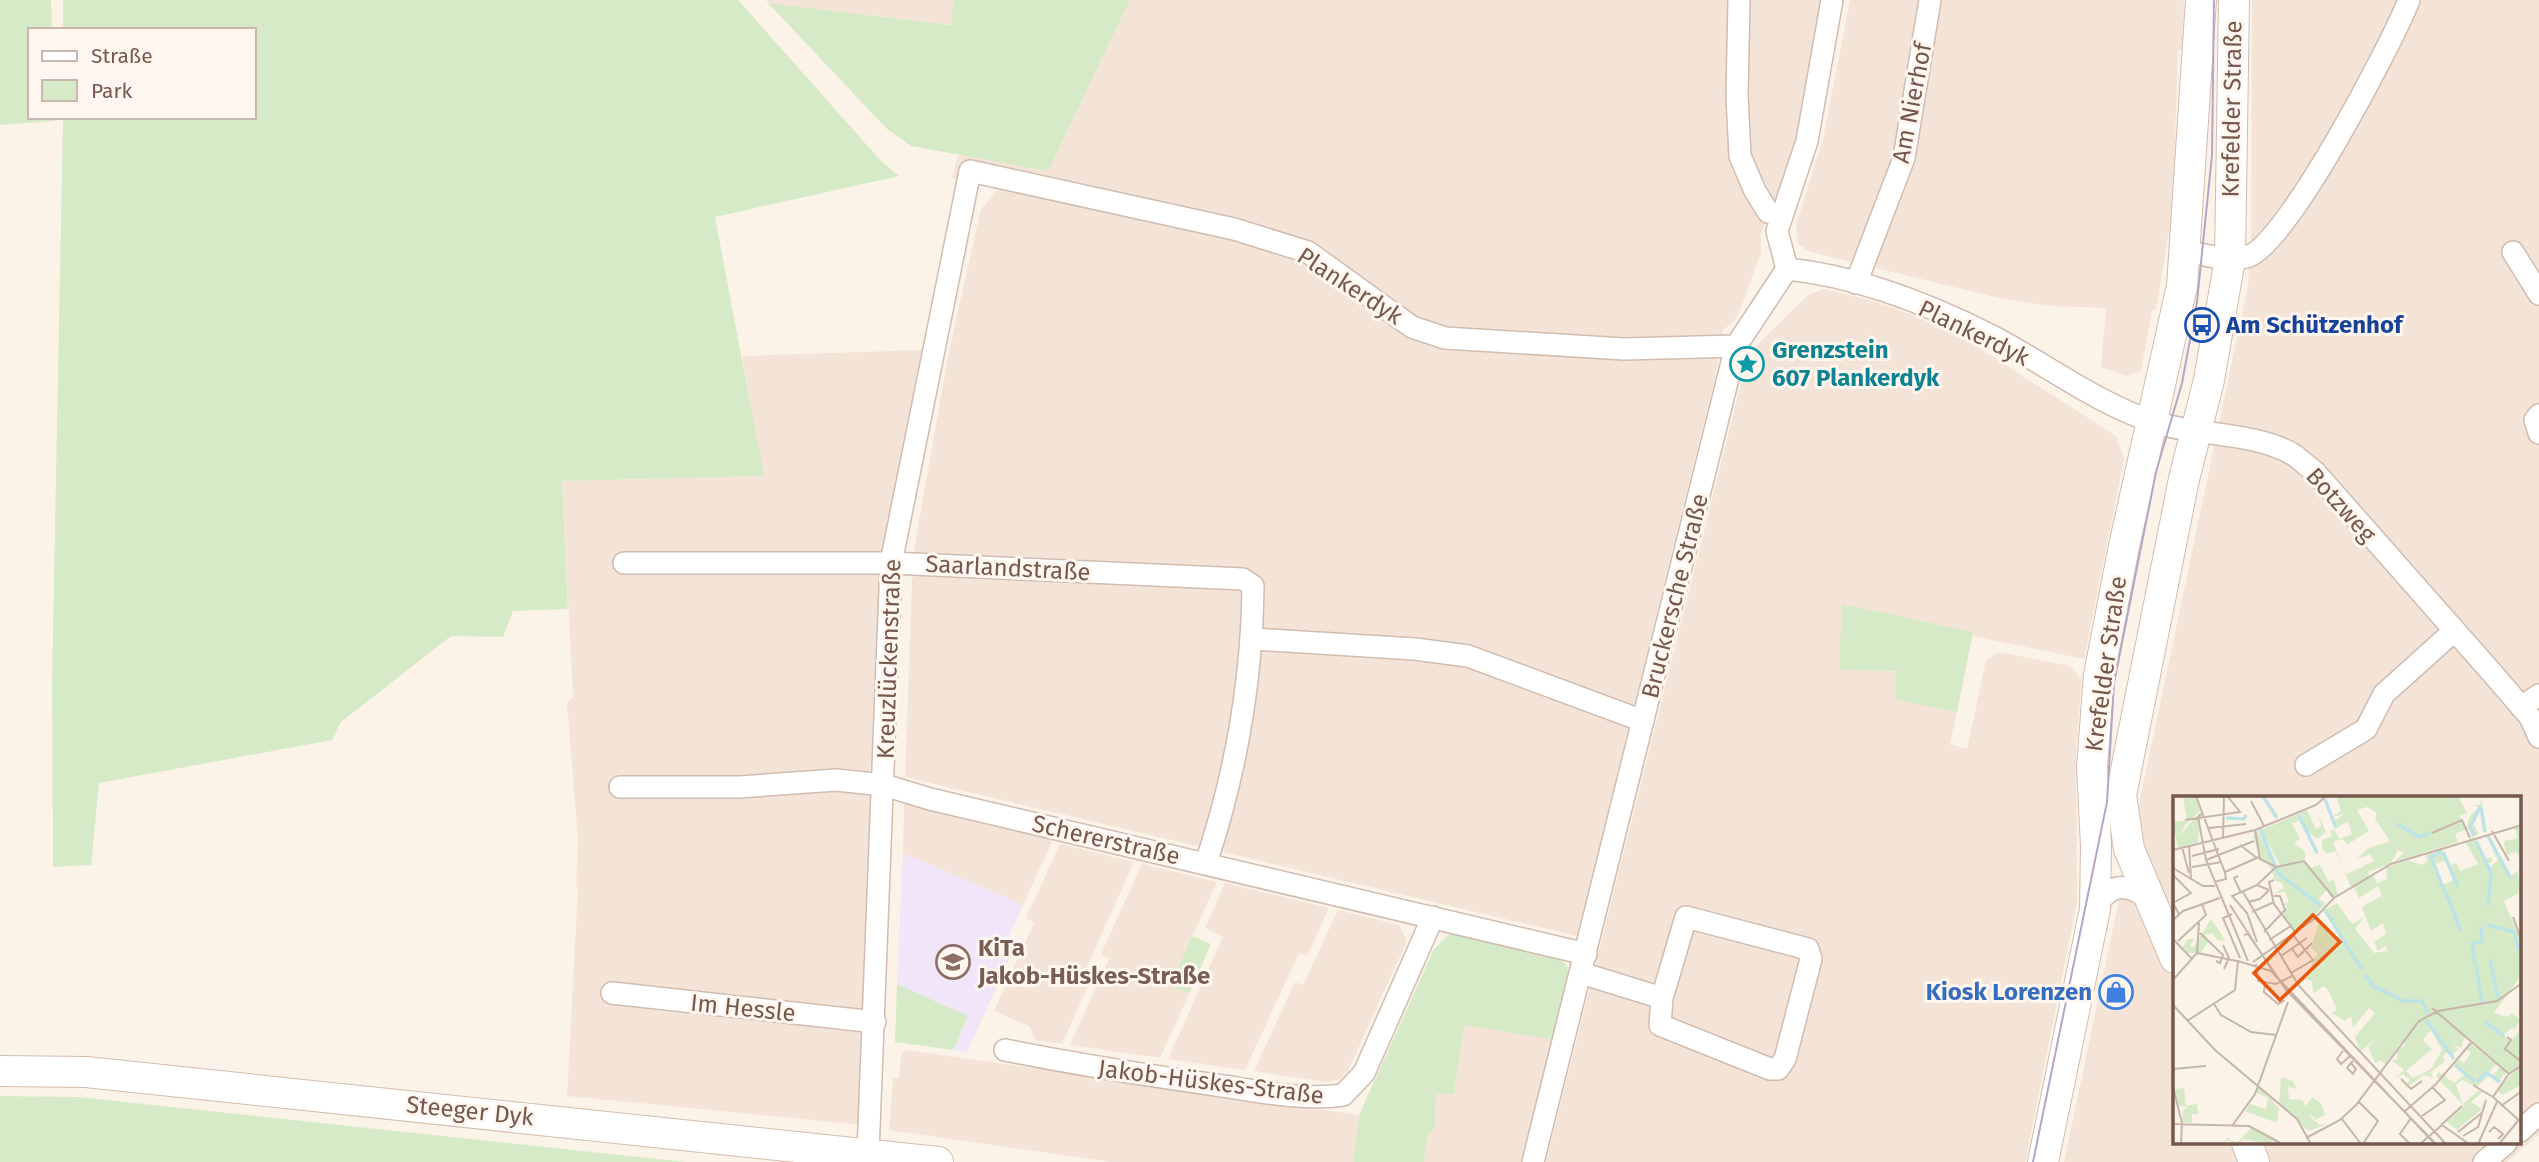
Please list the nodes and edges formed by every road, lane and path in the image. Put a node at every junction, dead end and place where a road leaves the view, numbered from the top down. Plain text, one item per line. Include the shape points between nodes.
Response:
1 (1739, 0) edge
2 (1832, 0) edge
3 (1930, 0) edge
4 (2201, 0) edge
5 (2234, 0) edge
6 (2409, 0) edge
7 (970, 171) joint
8 (1774, 222) junction
9 (2186, 251) junction
10 (2513, 253) dead end
11 (2230, 259) junction
12 (1787, 268) junction
13 (1856, 283) junction
14 (2539, 294) edge
15 (1737, 346) junction
16 (2539, 415) edge
17 (2152, 422) junction
18 (2196, 431) junction
19 (2539, 433) edge
20 (624, 563) dead end
21 (891, 563) junction
22 (2455, 631) junction
23 (1253, 639) junction
24 (2539, 695) edge
25 (2521, 707) junction
26 (1643, 721) junction
27 (2539, 737) edge
28 (2306, 765) dead end
29 (884, 785) junction
30 (620, 787) dead end
31 (1206, 863) junction
32 (2148, 898) junction
33 (2095, 909) junction
34 (1433, 917) junction
35 (2173, 954) edge
36 (1583, 963) junction
37 (612, 993) dead end
38 (1661, 998) junction
39 (875, 1022) junction
40 (1004, 1050) dead end
41 (0, 1070) edge
42 (2539, 1114) edge
43 (2522, 1129) edge
44 (2247, 1144) edge
45 (2505, 1144) edge
46 (758, 1151) edge
47 (868, 1153) junction
48 (938, 1162) edge
49 (1533, 1162) edge
50 (2043, 1162) edge
51 (2253, 1162) edge
52 (2484, 1162) edge

1 - 8 street via 1740,156
2 - 8 street via 1807,141
3 - 13 street, Am Nierhof via 1904,158
4 - 9 street, Krefelder Straße
5 - 11 street, Krefelder Straße
6 - 11 street via 2328,157 2258,250
7 - 15 street, Plankerdyk via 1234,229 1308,252 1412,327 1445,338 1624,349
7 - 21 street, Kreuzlückenstraße
8 - 12 street
9 - 11 street
9 - 17 street, Krefelder Straße
10 - 14 street
11 - 18 street, Krefelder Straße
12 - 13 street, Plankerdyk
12 - 15 street, Bruckersche Straße
13 - 17 street, Plankerdyk via 1993,337
15 - 26 street, Bruckersche Straße
16 - 19 street via 2535,420
17 - 18 street, Plankerdyk
17 - 33 street, Krefelder Straße via 2099,675 2092,766
18 - 22 street, Botzweg via 2293,455 2315,472
18 - 32 street, Krefelder Straße via 2121,795 2129,849
20 - 21 street, Saarlandstraße
21 - 23 street, Saarlandstraße via 1243,579 1253,586
21 - 29 street, Kreuzlückenstraße
22 - 25 street, Botzweg
22 - 28 street via 2384,694 2366,729
23 - 26 street via 1468,656
23 - 31 street, Saarlandstraße via 1237,749
24 - 25 street
25 - 27 street, Botzweg
26 - 36 street, Bruckersche Straße
29 - 30 street, Schererstraße via 836,780 739,787
29 - 31 street, Schererstraße
29 - 39 street, Kreuzlückenstraße
31 - 34 street, Schererstraße
32 - 33 street via 2123,886 2102,895
32 - 35 street
33 - 50 street, Krefelder Straße
34 - 36 street, Schererstraße
34 - 40 street, Jakob-Hüskes-Straße via 1364,1073 1343,1095 1317,1099
36 - 38 street
36 - 49 street, Bruckersche Straße
37 - 39 street, Im Hessle
38 - 38 street via 1660,1025 1778,1069 1785,1059 1811,960 1808,949 1686,917
39 - 47 street, Kreuzlückenstraße
41 - 46 street, Steeger Dyk via 86,1072
42 - 43 street
44 - 51 street
45 - 52 street
46 - 47 street, Steeger Dyk
47 - 48 street, Steeger Dyk

